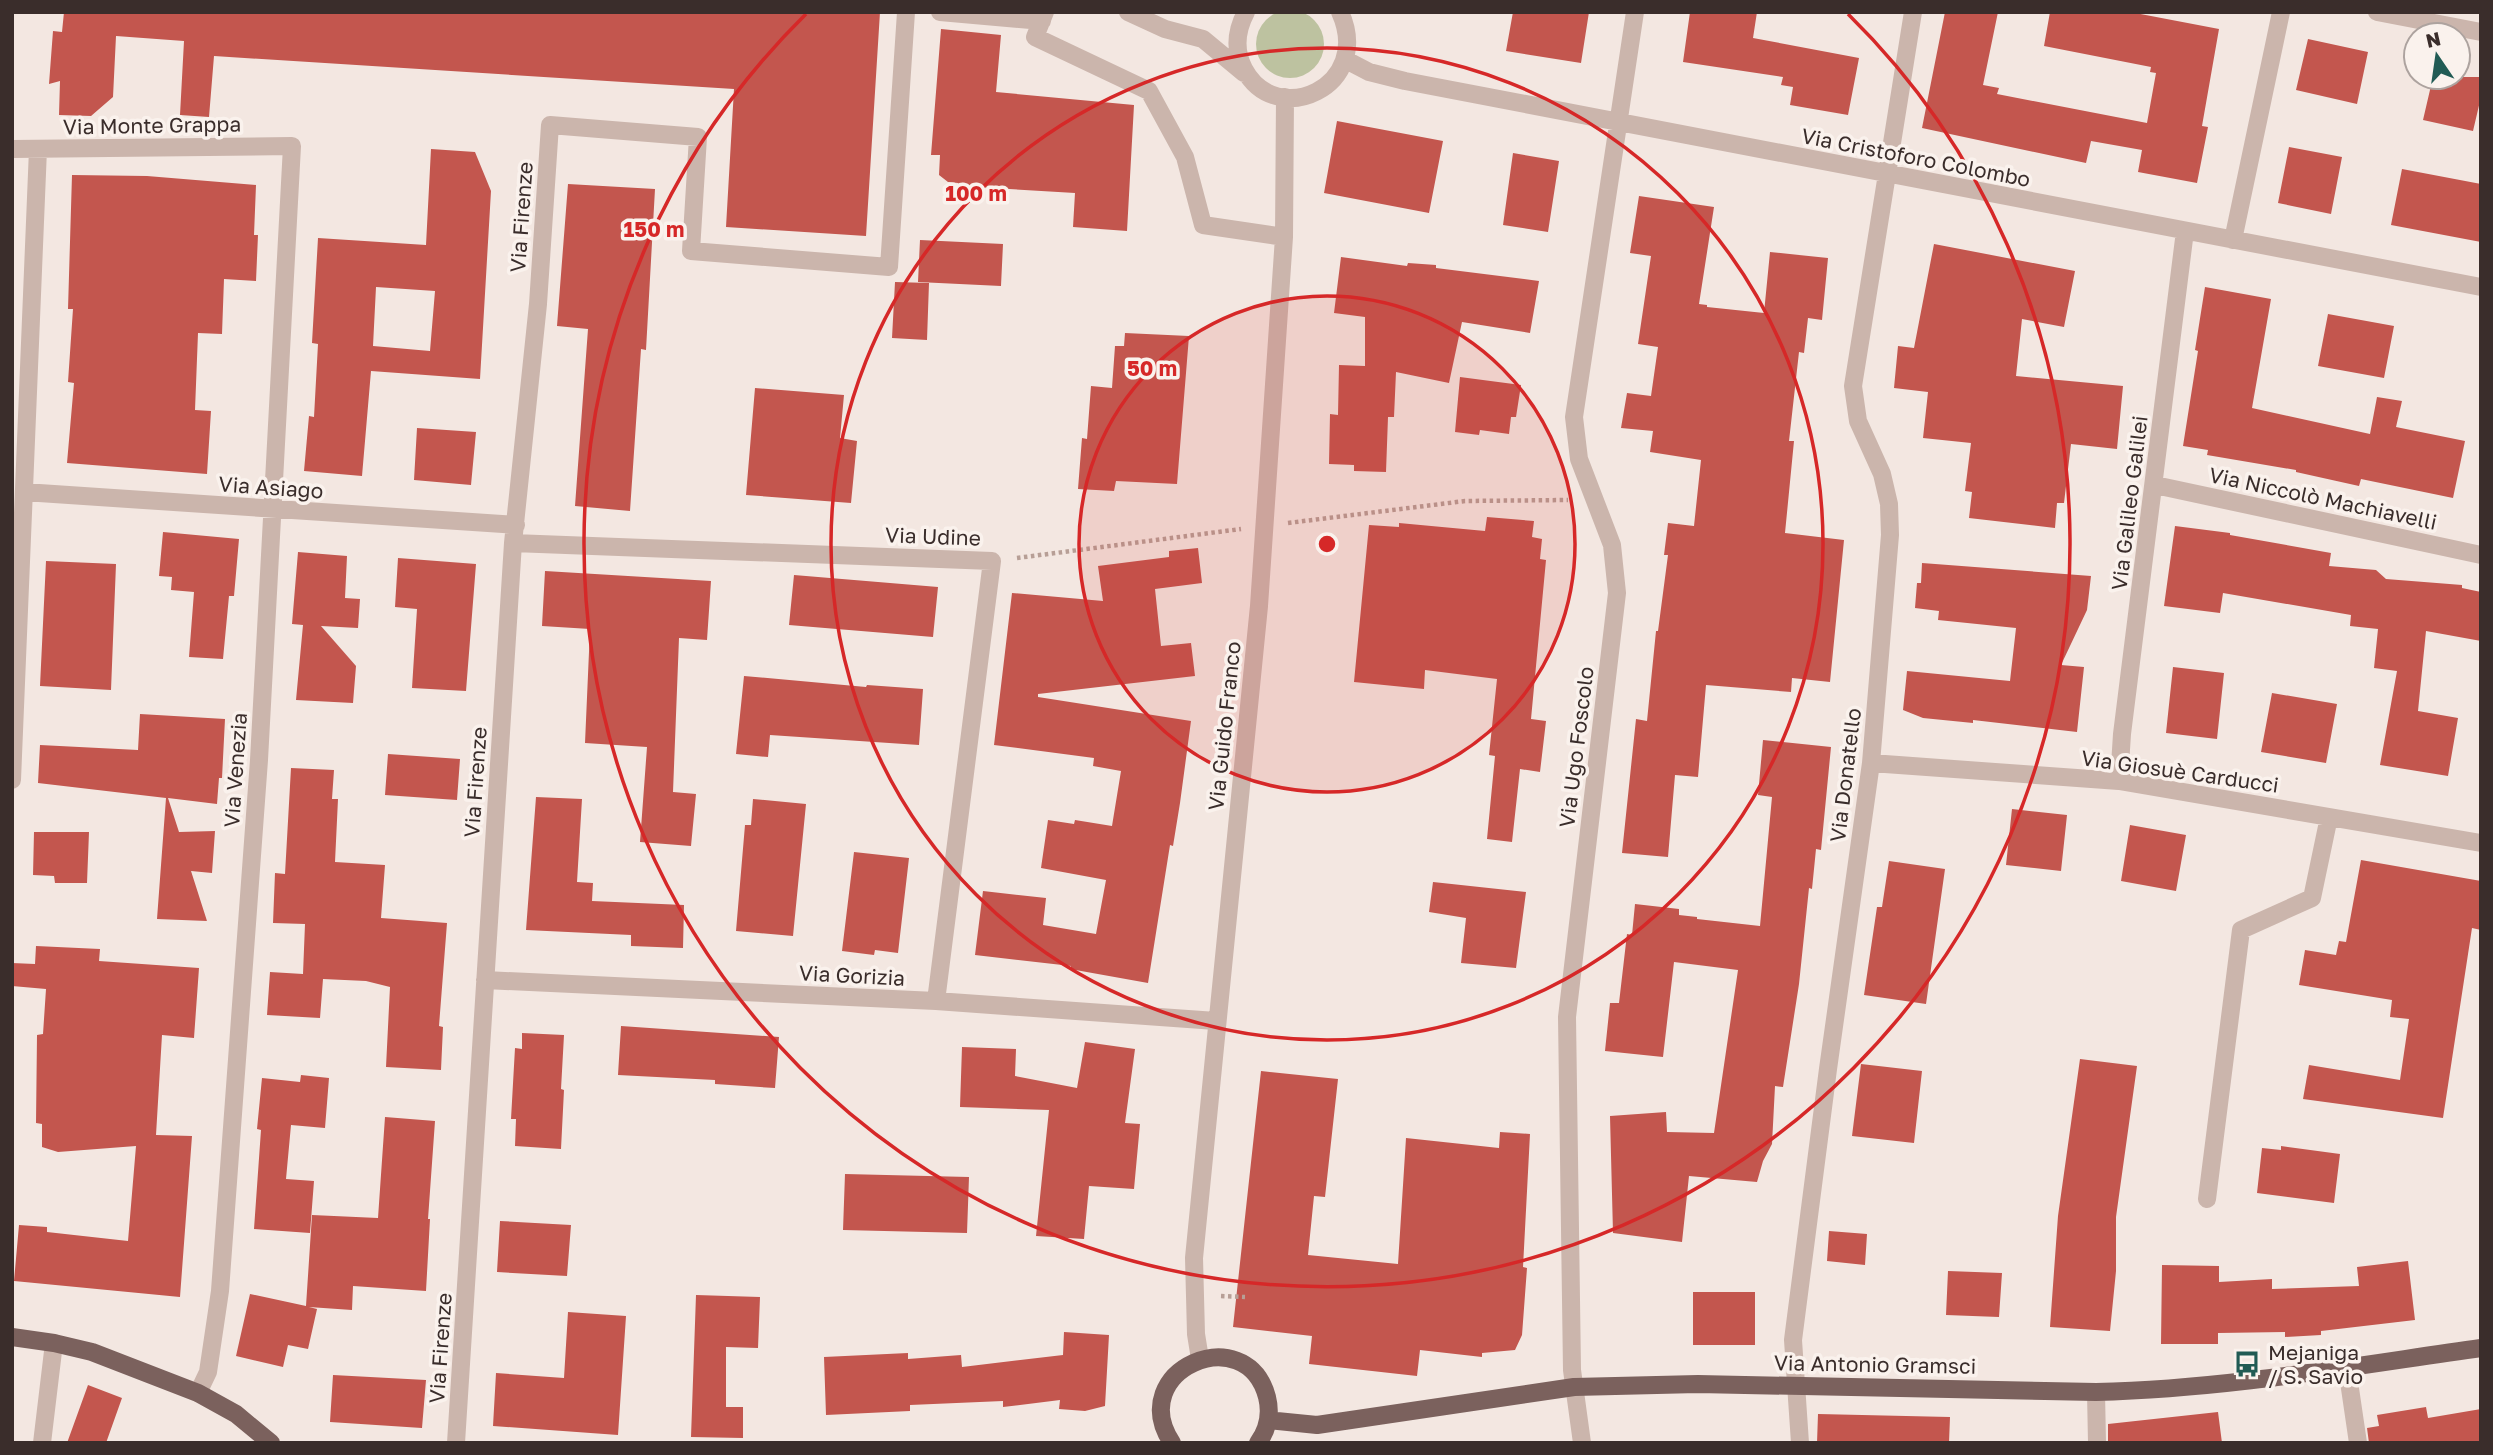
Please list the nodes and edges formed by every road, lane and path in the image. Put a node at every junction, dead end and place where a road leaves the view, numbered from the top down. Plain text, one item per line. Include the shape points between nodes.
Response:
1 (906, 12) edge
2 (940, 12) edge
3 (1128, 12) edge
4 (1246, 12) edge
5 (1340, 12) edge
6 (1635, 12) edge
7 (1913, 12) edge
8 (2281, 12) edge
9 (2377, 12) edge
10 (1043, 16) edge
11 (2481, 32) edge
12 (1346, 60) junction
13 (1248, 76) junction
14 (1284, 97) junction
15 (1617, 122) junction
16 (292, 146) joint
17 (12, 149) edge
18 (38, 149) junction
19 (1887, 174) junction
20 (2185, 231) junction
21 (1284, 237) junction
22 (2233, 240) junction
23 (2481, 287) edge
24 (2155, 485) junction
25 (24, 492) junction
26 (274, 510) junction
27 (516, 525) junction
28 (513, 543) junction
29 (2481, 555) edge
30 (1871, 763) junction
31 (12, 780) edge
32 (2119, 781) junction
33 (2329, 817) junction
34 (2481, 843) edge
35 (485, 979) junction
36 (936, 1002) junction
37 (1216, 1021) junction
38 (2207, 1199) dead end
39 (1220, 1296) dead end
40 (1245, 1297) dead end
41 (12, 1337) edge
42 (54, 1343) junction
43 (2481, 1348) edge
44 (1200, 1359) junction
45 (2347, 1368) junction
46 (1796, 1385) junction
47 (1574, 1387) junction
48 (2096, 1392) junction
49 (198, 1394) junction
50 (1268, 1420) junction
51 (1164, 1440) edge
52 (42, 1443) edge
53 (271, 1443) edge
54 (456, 1443) edge
55 (1258, 1443) edge
56 (1582, 1443) edge
57 (1800, 1443) edge
58 (2097, 1443) edge
59 (2358, 1443) edge

1 - 27 street, Via Firenze via 889,267 691,251 698,137 551,125
2 - 10 street
3 - 13 street via 1203,39
4 - 13 street via 1237,42 1239,60
5 - 12 street via 1349,44
6 - 15 street, Via Ugo Foscolo
7 - 19 street, Via Donatello
8 - 22 street
9 - 11 street
10 - 21 street via 1035,37 1149,91 1185,157 1203,225
12 - 14 street via 1322,90 1304,97
12 - 15 street, Via Cristoforo Colombo via 1369,72 1405,81
13 - 14 street via 1271,94
14 - 21 street, Via Guido Franco
15 - 19 street, Via Cristoforo Colombo
15 - 47 street, Via Ugo Foscolo via 1574,417 1579,459 1612,545 1617,593 1567,1017
16 - 18 street, Via Monte Grappa
16 - 26 street, Via Venezia
17 - 18 street, Via Monte Grappa
18 - 25 street
19 - 20 street, Via Cristoforo Colombo
19 - 30 street, Via Donatello via 1853,386 1858,421 1882,474 1889,504
20 - 22 street, Via Cristoforo Colombo
20 - 24 street, Via Galileo Galilei
21 - 37 street, Via Guido Franco via 1259,606
22 - 23 street, Via Cristoforo Colombo
24 - 29 street, Via Niccolò Machiavelli
24 - 32 street, Via Galileo Galilei
25 - 26 street, Via Asiago
25 - 31 street
26 - 27 street, Via Asiago
26 - 49 street, Via Venezia via 220,1291 208,1373
27 - 28 street, Via Firenze
28 - 35 street, Via Firenze
28 - 36 street, Via Udine via 992,561
30 - 32 street, Via Giosuè Carducci
30 - 46 street, Via Donatello via 1793,1340
32 - 33 street, Via Giosuè Carducci
33 - 34 street, Via Giosuè Carducci
33 - 38 street via 2312,898 2241,930
35 - 36 street, Via Gorizia
35 - 54 street, Via Firenze
36 - 37 street, Via Gorizia
37 - 44 street, Via Guido Franco via 1194,1258
39 - 40 path
41 - 42 main road
42 - 49 main road via 92,1352
42 - 52 street
43 - 45 main road, Via Antonio Gramsci
44 - 50 main road via 1227,1358 1251,1370 1266,1393
44 - 51 main road via 1174,1376 1166,1390 1161,1405
45 - 48 main road, Via Antonio Gramsci via 2147,1391
45 - 59 street
46 - 47 main road, Via Antonio Gramsci
46 - 48 main road, Via Antonio Gramsci
46 - 57 street, Via Donatello
47 - 50 main road, Via Antonio Gramsci via 1317,1425
47 - 56 street, Via Ugo Foscolo
48 - 58 street
49 - 53 main road via 236,1414
50 - 55 main road

